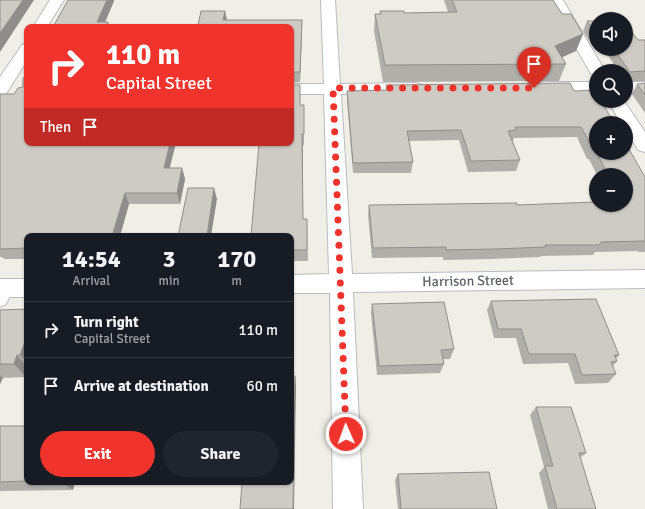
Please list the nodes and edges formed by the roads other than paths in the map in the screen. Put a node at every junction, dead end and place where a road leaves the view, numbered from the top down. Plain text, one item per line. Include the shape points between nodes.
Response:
1 (57, 0) edge
2 (328, 0) edge
3 (556, 0) edge
4 (42, 24) edge
5 (24, 53) edge
6 (594, 64) edge
7 (645, 86) edge
8 (589, 87) edge
9 (633, 87) edge
10 (333, 88) junction
11 (429, 88) edge
12 (524, 88) edge
13 (294, 89) edge
14 (0, 91) edge
15 (20, 92) edge
16 (621, 108) edge
17 (645, 146) edge
18 (645, 279) edge
19 (341, 283) junction
20 (294, 284) edge
21 (348, 509) edge

1 - 4 street
2 - 10 street
3 - 6 street
5 - 14 street
7 - 9 street
8 - 12 street
10 - 11 street
10 - 13 street
10 - 19 street
14 - 15 street
16 - 17 street
18 - 19 street, Harrison Street
19 - 20 street, Harrison Street
19 - 21 street

